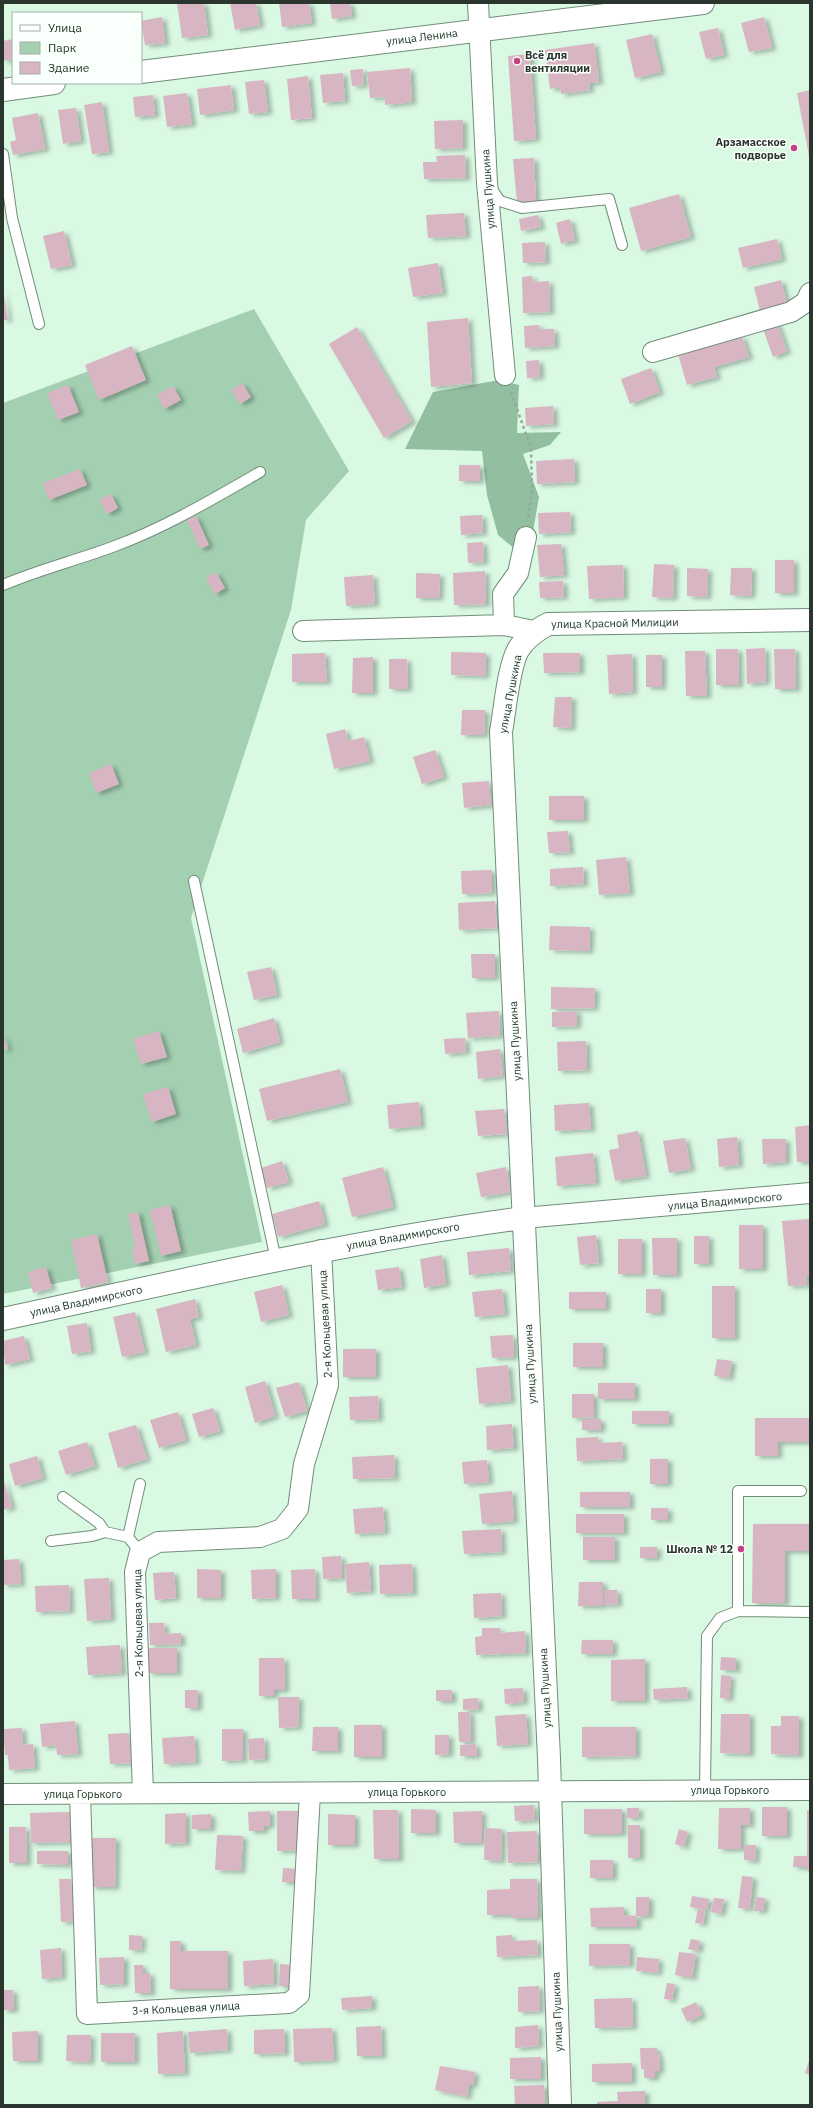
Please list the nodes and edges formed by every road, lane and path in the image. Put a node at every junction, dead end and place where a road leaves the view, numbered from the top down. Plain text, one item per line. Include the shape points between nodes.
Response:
1 (478, 3) edge
2 (704, 3) edge
3 (479, 30) junction
4 (142, 72) edge
5 (47, 84) edge
6 (3, 90) edge
7 (3, 154) edge
8 (487, 183) junction
9 (622, 245) dead end
10 (810, 294) edge
11 (38, 324) dead end
12 (653, 352) dead end
13 (505, 375) dead end
14 (514, 404) dead end
15 (260, 472) dead end
16 (526, 536) joint
17 (3, 585) edge
18 (810, 620) edge
19 (504, 625) junction
20 (303, 631) dead end
21 (534, 631) junction
22 (194, 881) dead end
23 (810, 1193) edge
24 (523, 1218) junction
25 (321, 1250) junction
26 (276, 1260) junction
27 (3, 1319) edge
28 (140, 1484) dead end
29 (801, 1491) dead end
30 (63, 1498) dead end
31 (105, 1532) junction
32 (51, 1541) dead end
33 (134, 1544) junction
34 (738, 1611) junction
35 (810, 1612) edge
36 (705, 1790) junction
37 (810, 1790) edge
38 (549, 1791) junction
39 (310, 1792) junction
40 (143, 1793) junction
41 (3, 1794) edge
42 (80, 1794) junction
43 (560, 2105) edge

1 - 3 street, улица Пушкина
2 - 3 street, улица Ленина
3 - 4 street, улица Ленина
3 - 8 street, улица Пушкина
5 - 6 street
7 - 11 lane via 12,218
8 - 9 lane via 500,201 522,208 609,199
8 - 13 street, улица Пушкина
10 - 12 street via 806,302 791,312
14 - 16 path via 531,448 532,490
15 - 17 lane via 176,520 115,546 29,573
16 - 19 street via 518,574 503,594
18 - 21 street, улица Красной Милиции via 568,622 548,624
19 - 20 street
19 - 21 street
21 - 24 street, улица Пушкина via 518,650 501,732
22 - 26 lane
23 - 24 street, улица Владимирского
24 - 25 street, улица Владимирского via 453,1227
24 - 38 street, улица Пушкина
25 - 26 street, улица Владимирского
25 - 33 street, 2-я Кольцевая улица via 328,1385 304,1464 298,1509 282,1529 260,1537
26 - 27 street, улица Владимирского
28 - 33 lane
29 - 34 lane via 738,1491
30 - 31 lane via 99,1523
31 - 32 lane
31 - 33 lane
33 - 40 street, 2-я Кольцевая улица
34 - 35 lane
34 - 36 lane via 720,1618 707,1636
36 - 37 street, улица Горького
36 - 38 street, улица Горького
38 - 39 street, улица Горького
38 - 43 street, улица Пушкина
39 - 40 street, улица Горького
39 - 42 street, 3-я Кольцевая улица via 299,1995 289,2003 87,2014
40 - 42 street, улица Горького
41 - 42 street, улица Горького

